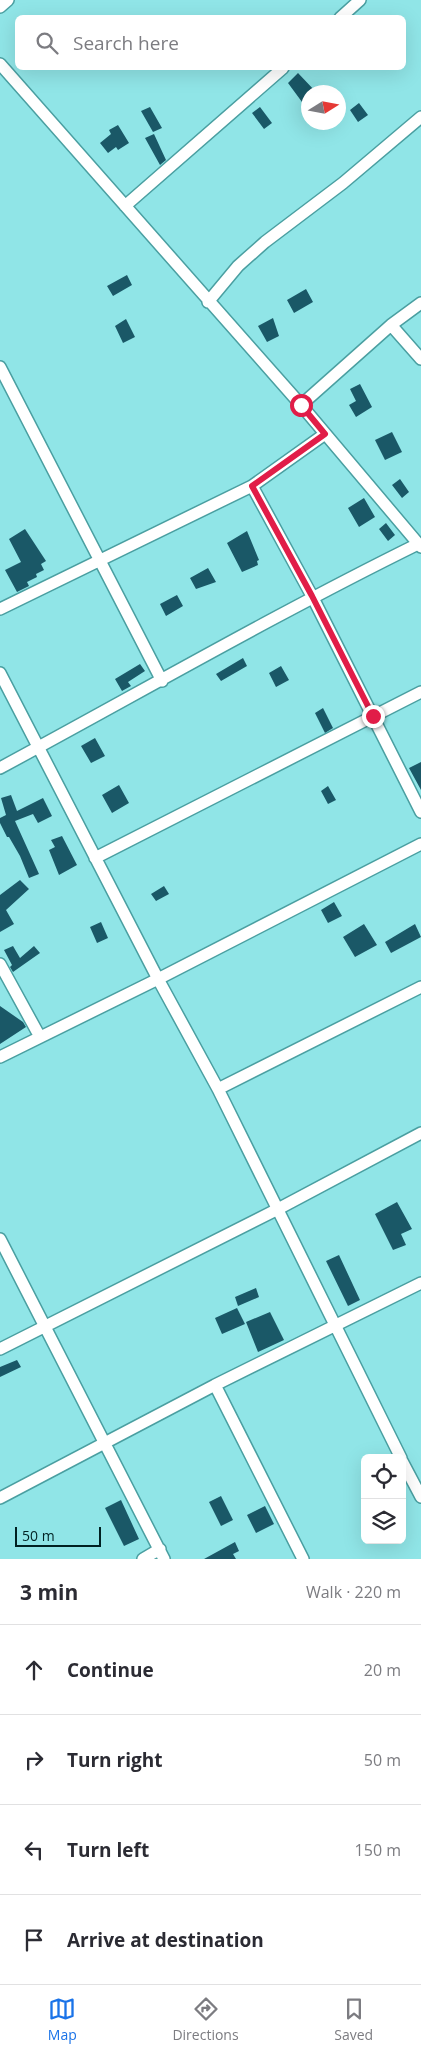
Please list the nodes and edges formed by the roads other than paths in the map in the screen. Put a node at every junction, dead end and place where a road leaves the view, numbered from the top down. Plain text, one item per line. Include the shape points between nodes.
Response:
1 (8, 0) edge
2 (360, 0) edge
3 (0, 7) edge
4 (343, 15) edge
5 (0, 64) edge
6 (281, 70) edge
7 (421, 117) edge
8 (124, 206) junction
9 (208, 302) junction
10 (421, 303) edge
11 (391, 325) junction
12 (421, 359) edge
13 (0, 368) edge
14 (301, 405) junction
15 (325, 434) junction
16 (252, 486) junction
17 (420, 546) edge
18 (100, 562) junction
19 (312, 596) junction
20 (0, 610) edge
21 (0, 673) edge
22 (162, 681) junction
23 (421, 692) edge
24 (373, 716) junction
25 (38, 748) junction
26 (0, 768) edge
27 (421, 812) edge
28 (421, 844) edge
29 (95, 858) junction
30 (0, 964) edge
31 (158, 980) junction
32 (421, 986) edge
33 (40, 1037) junction
34 (0, 1057) edge
35 (218, 1089) junction
36 (421, 1133) edge
37 (278, 1209) junction
38 (0, 1239) edge
39 (421, 1283) edge
40 (45, 1326) junction
41 (336, 1326) junction
42 (0, 1349) edge
43 (215, 1385) junction
44 (106, 1444) junction
45 (400, 1454) edge
46 (406, 1467) edge
47 (421, 1497) edge
48 (0, 1498) edge
49 (162, 1554) edge
50 (143, 1559) edge
51 (303, 1559) edge

1 - 3 street
2 - 4 street
5 - 8 street
6 - 8 street
7 - 9 street via 343,183 265,242 238,266
8 - 9 street
9 - 14 street
10 - 11 street
11 - 12 street
11 - 14 street
13 - 18 street
14 - 15 street
15 - 16 street
15 - 17 street
16 - 18 street
16 - 19 street
17 - 19 street
18 - 20 street
18 - 22 street
19 - 22 street
19 - 24 street
21 - 25 street
22 - 25 street
23 - 24 street
24 - 27 street
24 - 29 street
25 - 26 street
25 - 29 street
28 - 31 street
29 - 31 street
30 - 33 street
31 - 33 street
31 - 35 street
32 - 35 street
33 - 34 street
35 - 37 street
36 - 37 street
37 - 40 street
37 - 41 street
38 - 40 street
39 - 41 street
40 - 42 street
40 - 44 street
41 - 43 street
41 - 45 street
43 - 44 street
43 - 51 street
44 - 48 street
44 - 49 street
46 - 47 street
49 - 50 street

